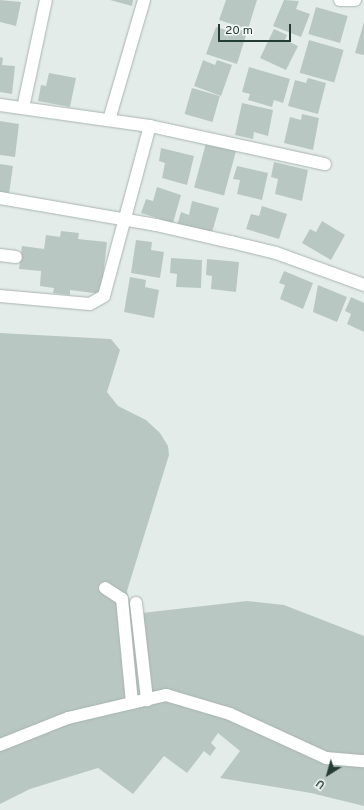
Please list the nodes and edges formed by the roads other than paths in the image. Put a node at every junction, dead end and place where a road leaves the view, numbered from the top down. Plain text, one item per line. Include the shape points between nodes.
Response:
1 (46, 0) edge
2 (144, 0) edge
3 (340, 0) edge
4 (355, 0) edge
5 (0, 105) edge
6 (23, 108) junction
7 (109, 120) junction
8 (150, 126) junction
9 (325, 164) dead end
10 (0, 198) edge
11 (125, 219) junction
12 (0, 255) edge
13 (16, 257) dead end
14 (364, 285) edge
15 (0, 296) edge
16 (105, 588) dead end
17 (136, 603) dead end
18 (147, 700) junction
19 (132, 703) junction
20 (0, 745) edge
21 (364, 761) edge

1 - 6 street
2 - 7 street
3 - 4 street
5 - 6 street
6 - 7 street
7 - 8 street
8 - 9 street
8 - 11 street
10 - 11 street
11 - 14 street via 276,253
11 - 15 street via 104,296 98,301 90,304
12 - 13 street
16 - 19 street via 122,599
17 - 18 street
18 - 19 street
18 - 21 street via 166,694 230,714 326,758
19 - 20 street via 68,718

